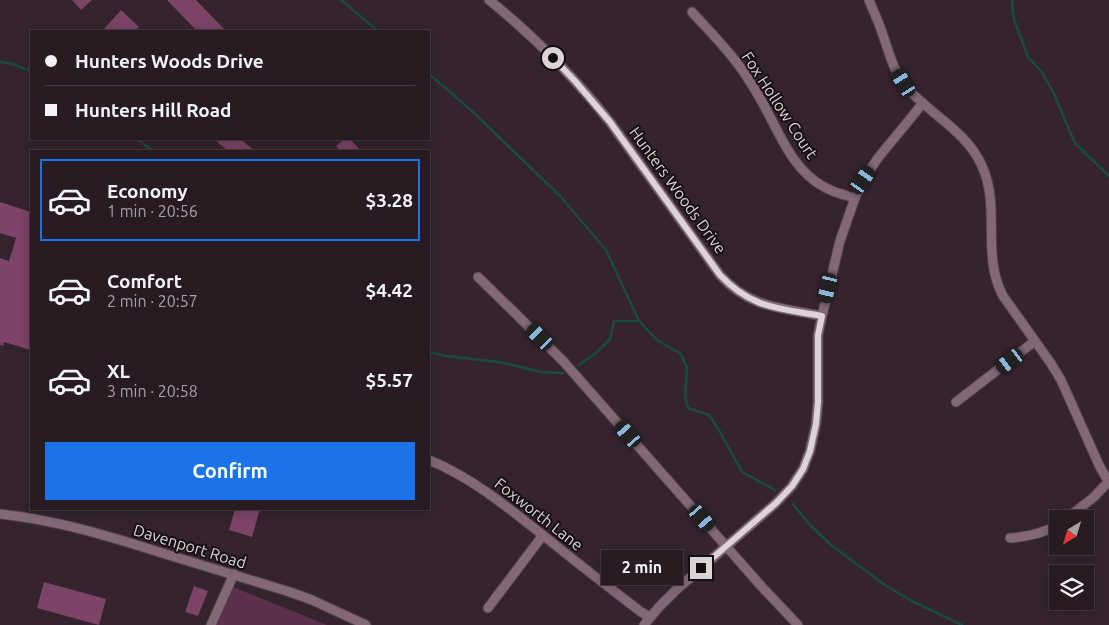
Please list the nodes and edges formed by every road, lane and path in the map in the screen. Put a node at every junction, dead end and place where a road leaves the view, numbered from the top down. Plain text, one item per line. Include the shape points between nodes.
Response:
1 (489, 0) edge
2 (868, 0) edge
3 (692, 12) dead end
4 (923, 103) junction
5 (855, 198) junction
6 (478, 277) dead end
7 (822, 316) junction
8 (1035, 340) junction
9 (956, 402) dead end
10 (430, 460) edge
11 (1109, 482) edge
12 (1077, 510) edge
13 (0, 514) edge
14 (1049, 529) edge
15 (543, 535) junction
16 (1010, 538) dead end
17 (726, 546) junction
18 (234, 574) junction
19 (488, 608) dead end
20 (650, 617) junction
21 (212, 625) edge
22 (366, 625) edge
23 (644, 625) edge
24 (798, 625) edge

1 - 7 street, Hunters Woods Drive via 528,34 594,102 729,285 759,303
2 - 4 street via 897,72
3 - 5 street, Fox Hollow Court via 744,73 785,146 802,169 827,188
4 - 5 street via 878,158
4 - 8 street via 958,132 982,166 990,193 991,251 996,281
5 - 7 street via 840,241
6 - 17 street via 564,360
7 - 17 street via 818,335 816,424 807,460 792,486 776,503
8 - 9 street
8 - 11 street via 1061,380
10 - 15 street, Foxworth Lane via 465,478
11 - 12 street
13 - 18 street, Davenport Road via 63,524 110,536
14 - 16 street
15 - 19 street
15 - 20 street, Foxworth Lane
17 - 20 street
17 - 24 street
18 - 21 street
18 - 22 street, Davenport Road via 312,600
20 - 23 street

